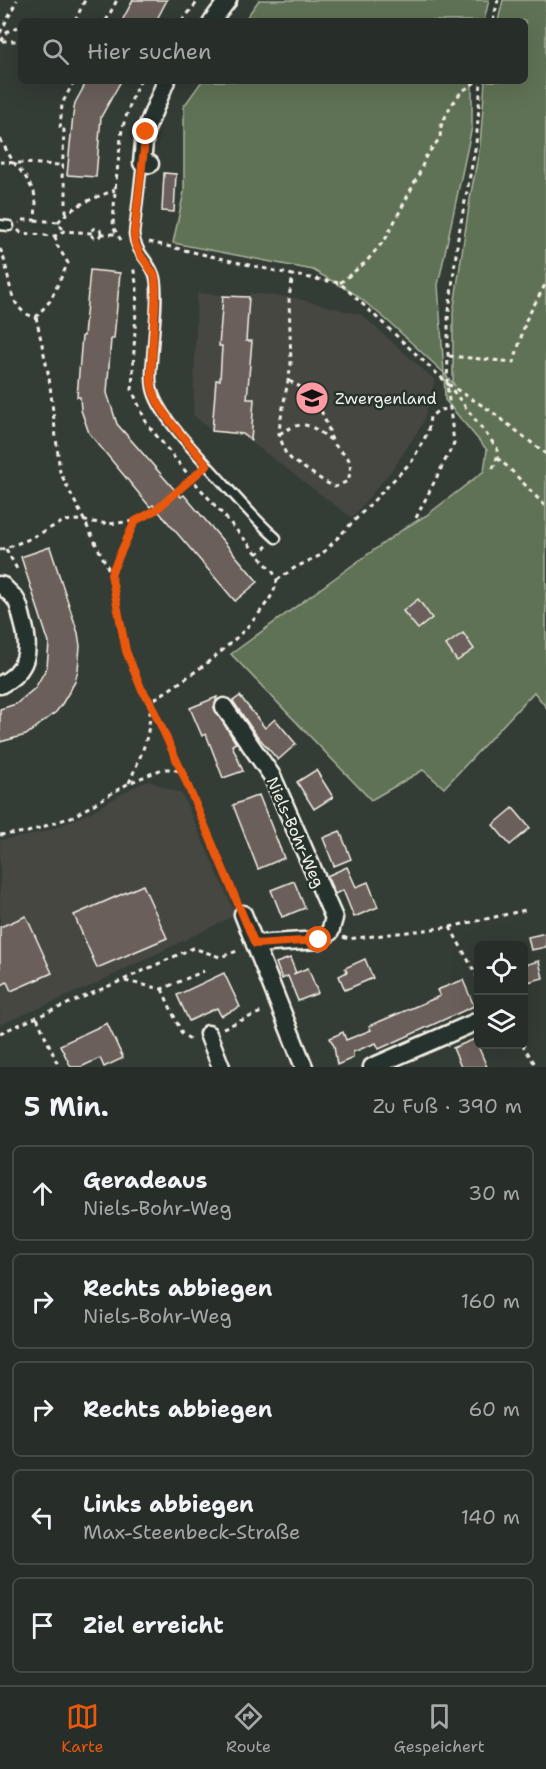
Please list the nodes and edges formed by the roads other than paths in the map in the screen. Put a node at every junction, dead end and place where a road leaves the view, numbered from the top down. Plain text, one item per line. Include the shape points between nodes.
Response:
1 (228, 0) edge
2 (214, 18) edge
3 (165, 84) edge
4 (146, 164) joint
5 (276, 538) dead end
6 (0, 585) edge
7 (0, 685) edge
8 (224, 707) dead end
9 (243, 914) road end
10 (251, 946) junction
11 (474, 1023) edge
12 (208, 1034) dead end
13 (222, 1067) edge
14 (304, 1067) edge
15 (372, 1067) edge

1 - 2 street
3 - 4 street via 146,132
4 - 5 lane via 134,238 155,276 152,388 164,413 182,436 255,520
6 - 7 street via 18,602 27,636 27,655 13,678
8 - 10 street, Niels-Bohr-Weg via 272,776 334,918 330,932 319,940
9 - 10 street
10 - 14 street
11 - 15 street
12 - 13 street

